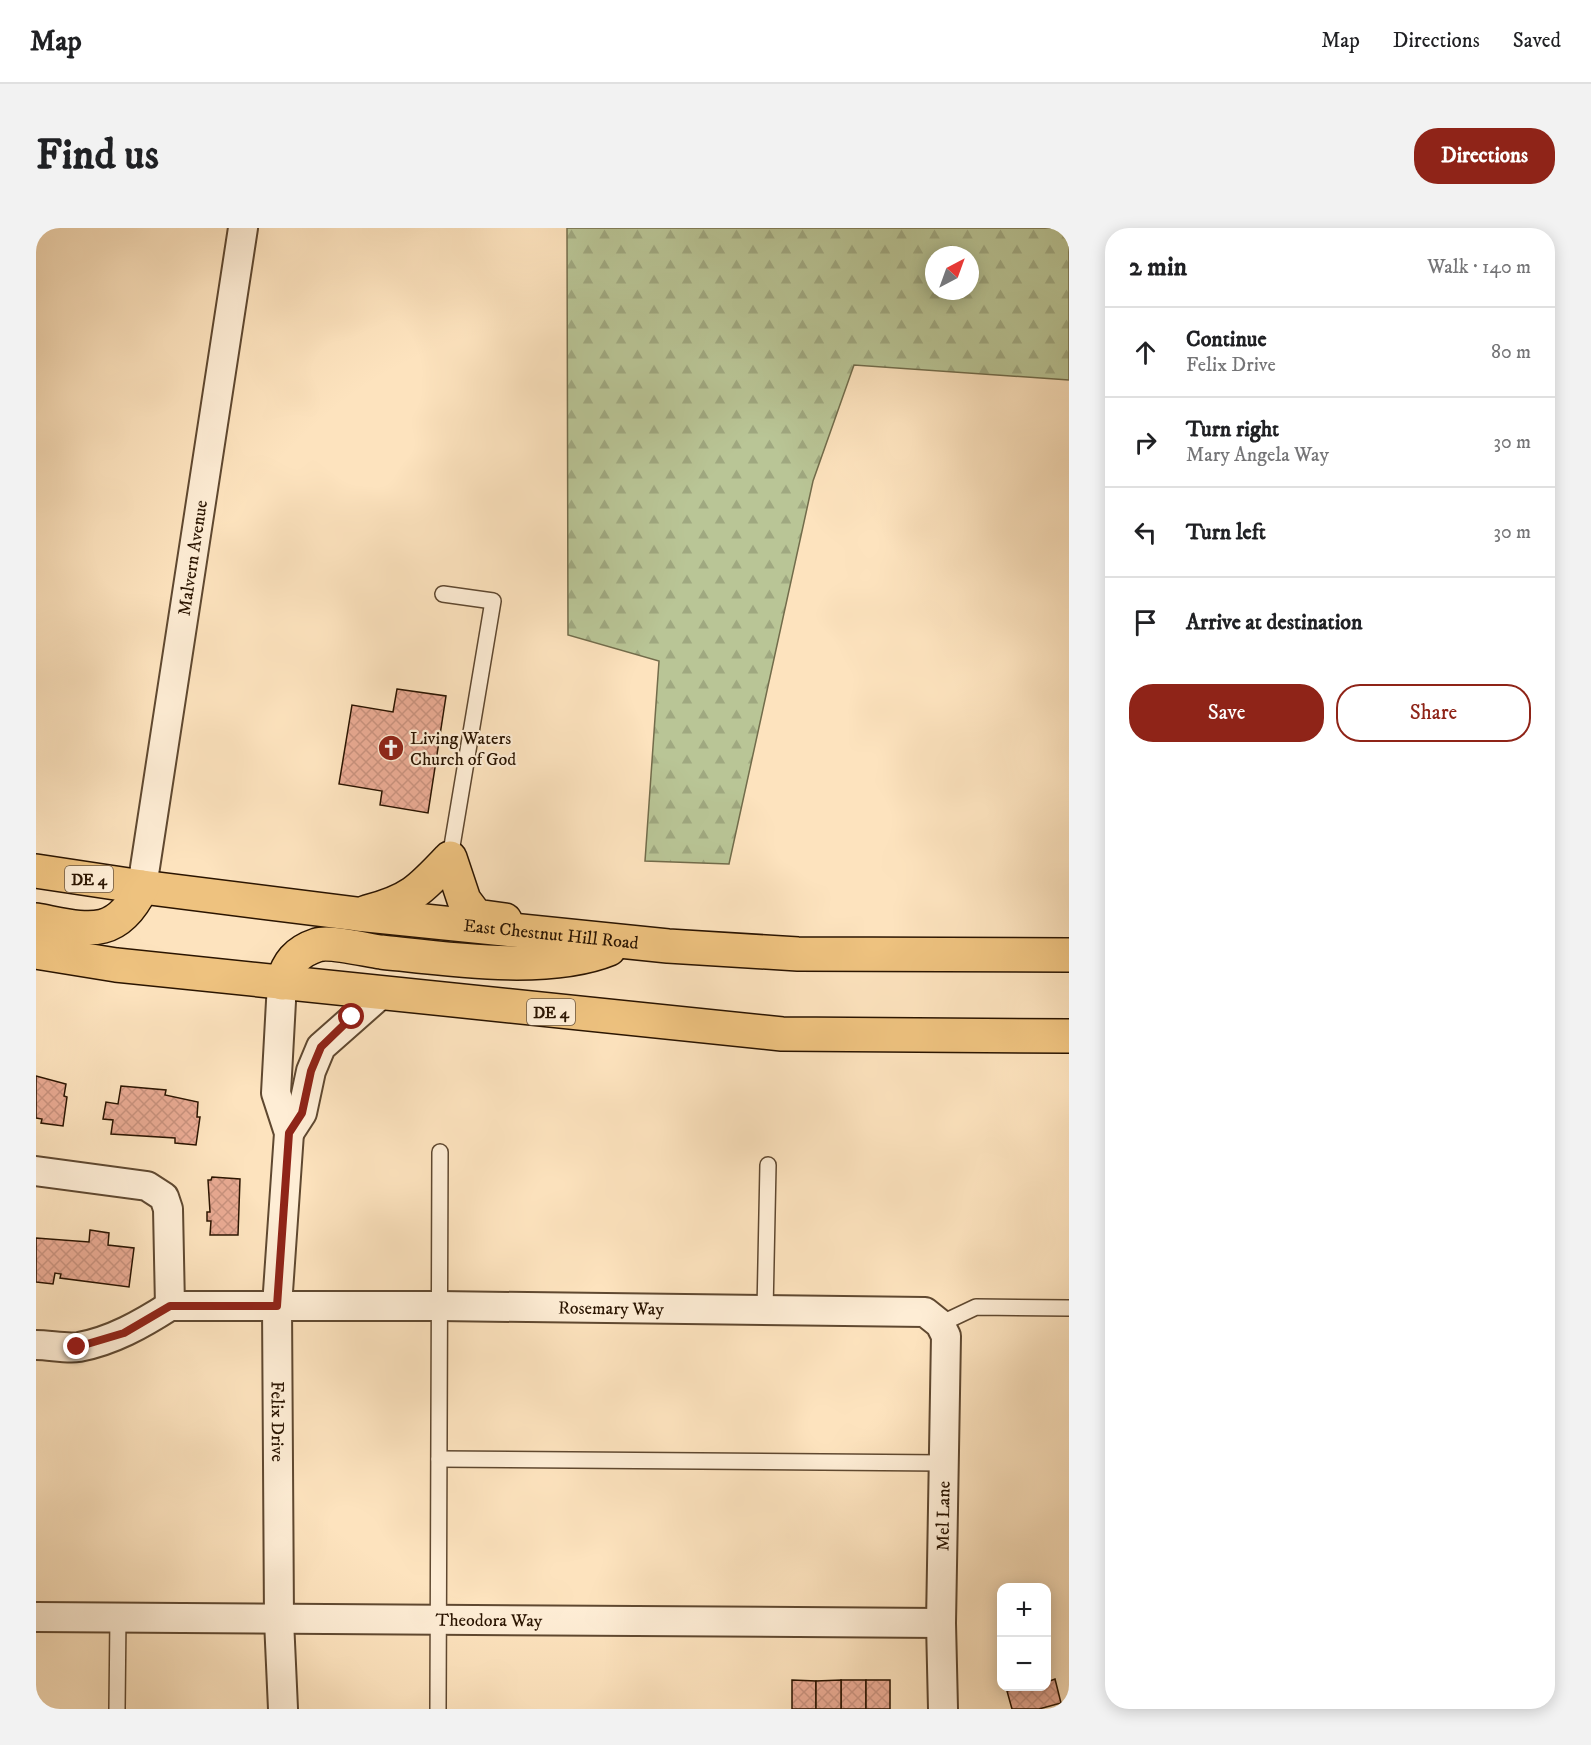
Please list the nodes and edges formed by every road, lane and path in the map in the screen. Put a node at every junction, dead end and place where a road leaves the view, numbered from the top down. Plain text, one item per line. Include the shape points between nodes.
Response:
1 (243, 228) edge
2 (443, 594) dead end
3 (450, 858) junction
4 (36, 871) edge
5 (142, 887) junction
6 (357, 914) junction
7 (36, 920) edge
8 (627, 942) junction
9 (36, 952) edge
10 (1069, 955) edge
11 (282, 983) junction
12 (381, 994) junction
13 (1069, 1036) edge
14 (289, 1133) junction
15 (440, 1152) dead end
16 (768, 1165) dead end
17 (36, 1171) edge
18 (170, 1306) junction
19 (277, 1306) junction
20 (439, 1306) junction
21 (1069, 1308) edge
22 (765, 1311) junction
23 (940, 1324) junction
24 (36, 1345) edge
25 (439, 1459) junction
26 (943, 1464) junction
27 (36, 1617) edge
28 (118, 1617) junction
29 (440, 1619) junction
30 (279, 1620) junction
31 (941, 1623) junction
32 (117, 1709) edge
33 (283, 1709) edge
34 (438, 1709) edge
35 (943, 1709) edge

1 - 5 street, Malvern Avenue
2 - 3 lane via 493,601
3 - 6 main road via 427,883 399,904
3 - 8 main road via 464,900 476,916 580,928
4 - 5 main road, East Chestnut Hill Road / DE 4
5 - 6 main road, East Chestnut Hill Road / DE 4
5 - 7 main road via 134,904 112,925 80,927
6 - 8 main road, East Chestnut Hill Road / DE 4
8 - 10 main road, East Chestnut Hill Road / DE 4 via 798,954
8 - 11 main road via 591,956 550,961 452,961 320,944 298,954 288,964
9 - 11 main road, DE 4
11 - 12 main road, DE 4
11 - 14 street, Felix Drive via 276,1093
12 - 13 main road, DE 4 via 782,1034
12 - 14 street, Felix Drive via 321,1047 302,1113
14 - 19 street, Felix Drive
15 - 20 lane
16 - 22 lane
17 - 18 street via 147,1186 164,1197 168,1209
18 - 19 street, Rosemary Way
18 - 24 street via 124,1333 100,1341 77,1347
19 - 20 street, Rosemary Way
19 - 30 street, Felix Drive
20 - 22 street, Rosemary Way
20 - 25 lane
21 - 23 lane via 976,1307
22 - 23 street, Rosemary Way via 924,1312
23 - 26 street, Mel Lane via 946,1336
25 - 26 lane
25 - 29 lane
26 - 31 street, Mel Lane
27 - 28 street, Theodora Way
28 - 30 street, Theodora Way
28 - 32 lane
29 - 30 street, Theodora Way
29 - 31 street, Theodora Way
29 - 34 lane
30 - 33 street, Felix Drive
31 - 35 street, Mel Lane

